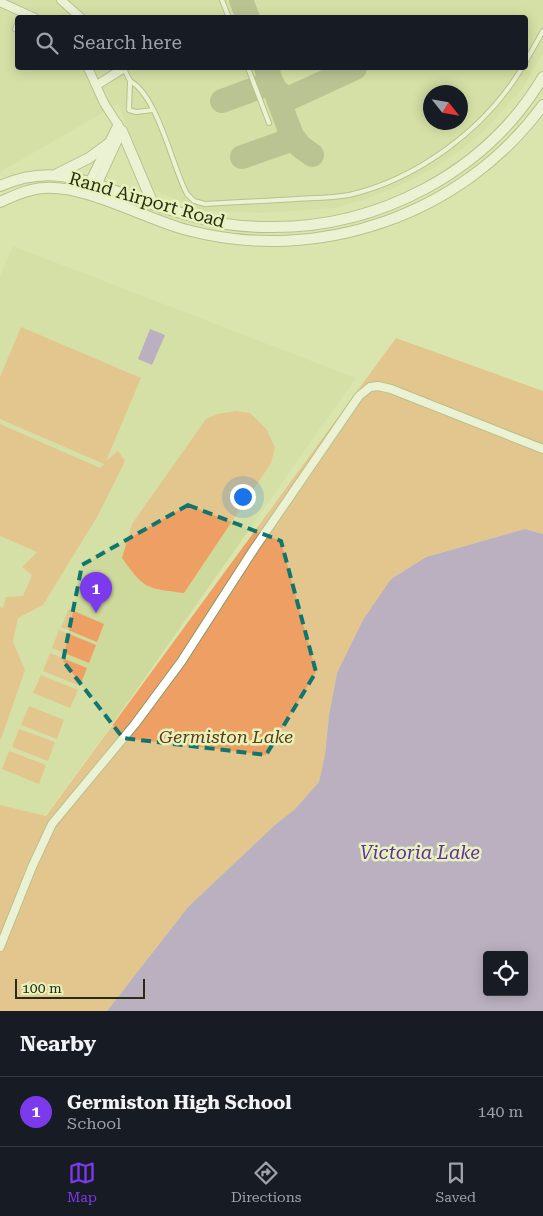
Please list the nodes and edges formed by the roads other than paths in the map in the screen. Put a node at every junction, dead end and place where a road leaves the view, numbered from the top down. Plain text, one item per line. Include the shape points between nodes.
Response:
1 (61, 0) edge
2 (222, 0) edge
3 (0, 2) edge
4 (21, 15) edge
5 (78, 15) edge
6 (228, 15) edge
7 (543, 30) edge
8 (528, 57) edge
9 (89, 70) edge
10 (121, 70) edge
11 (125, 70) edge
12 (249, 70) edge
13 (521, 70) edge
14 (543, 77) edge
15 (130, 81) junction
16 (97, 85) junction
17 (543, 105) edge
18 (153, 110) junction
19 (269, 123) dead end
20 (120, 128) junction
21 (108, 144) junction
22 (57, 174) junction
23 (93, 183) junction
24 (0, 186) edge
25 (88, 195) junction
26 (0, 202) edge
27 (153, 204) junction
28 (543, 449) edge
29 (0, 947) edge

1 - 5 street
2 - 6 lane
3 - 4 street
7 - 8 lane
9 - 16 street
10 - 16 street
11 - 15 lane
12 - 19 lane
13 - 18 lane via 458,142 397,178 339,196 205,204 194,201 185,190
14 - 27 street, Rand Airport Road via 506,127 481,151 404,200 362,215 310,226 244,227 206,220
15 - 18 lane via 141,89
15 - 18 lane via 128,110
16 - 20 street
17 - 25 street, Rand Airport Road via 490,162 449,192 397,218 366,229 322,238 272,241 206,234 165,224
20 - 21 street
20 - 23 street
20 - 27 street
21 - 22 street
21 - 23 street
22 - 23 street, Rand Airport Road
22 - 24 street, Rand Airport Road via 25,177
23 - 25 street
23 - 27 street, Rand Airport Road
25 - 26 street, Rand Airport Road via 61,188 43,188
28 - 29 street via 392,389 378,386 364,391 259,542 182,662 52,824

